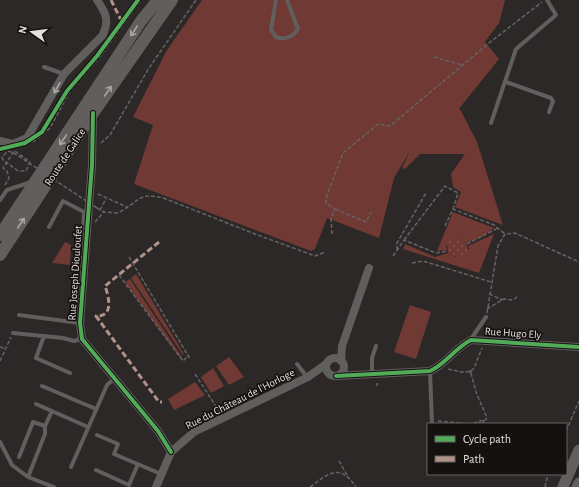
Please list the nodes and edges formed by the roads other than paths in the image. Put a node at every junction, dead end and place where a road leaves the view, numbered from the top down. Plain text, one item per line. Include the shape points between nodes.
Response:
1 (97, 0) edge
2 (158, 0) edge
3 (172, 0) edge
4 (276, 0) edge
5 (287, 0) edge
6 (546, 0) edge
7 (44, 67) dead end
8 (64, 74) junction
9 (506, 82) junction
10 (549, 112) dead end
11 (93, 113) junction
12 (491, 123) dead end
13 (11, 146) edge
14 (35, 181) junction
15 (0, 200) edge
16 (49, 227) dead end
17 (0, 235) edge
18 (0, 255) edge
19 (370, 268) dead end
20 (19, 315) dead end
21 (486, 316) road end
22 (78, 323) junction
23 (12, 333) road end
24 (44, 336) junction
25 (82, 339) junction
26 (471, 340) junction
27 (342, 346) junction
28 (376, 346) dead end
29 (579, 347) edge
30 (330, 361) junction
31 (342, 363) junction
32 (296, 364) dead end
33 (430, 372) junction
34 (70, 373) dead end
35 (372, 373) junction
36 (359, 374) junction
37 (334, 375) junction
38 (310, 376) junction
39 (114, 379) junction
40 (42, 386) dead end
41 (36, 404) dead end
42 (96, 409) junction
43 (52, 411) junction
44 (432, 422) edge
45 (44, 426) junction
46 (88, 427) junction
47 (97, 435) dead end
48 (0, 442) edge
49 (579, 450) edge
50 (170, 452) junction
51 (19, 457) dead end
52 (138, 464) junction
53 (70, 467) dead end
54 (96, 470) dead end
55 (161, 474) junction
56 (28, 477) junction
57 (579, 483) edge
58 (54, 487) edge
59 (156, 487) edge
60 (563, 487) edge
61 (577, 487) edge

1 - 8 street via 106,13 106,28 102,36
2 -> 14 main road, Route de Galice via 141,21
11 -> 3 main road, Route de Galice
4 - 5 lane via 271,30 276,37 283,39 298,28
6 - 9 lane via 556,15 516,49
7 - 8 lane
8 -> 13 street via 27,138
9 - 10 lane via 551,98 553,101
9 - 12 lane
18 -> 11 main road, Route de Galice
11 - 22 street, Rue Joseph Diouloufet via 88,222
14 - 15 lane via 7,190
14 - 17 main road, Route de Galice
16 - 22 lane via 63,201 84,212
19 - 27 street, Rue du Château de l'Horloge
20 - 22 lane
21 - 26 lane
22 - 25 street, Rue Joseph Diouloufet
23 - 24 lane
24 - 25 lane via 74,341
24 - 34 lane via 36,358
25 - 39 street
26 - 29 street, Rue Hugo Ely
26 - 33 street, Rue Hugo Ely
27 - 30 street, Rue du Château de l'Horloge
27 - 31 street, Rue du Château de l'Horloge
28 - 35 lane via 372,358
30 - 31 street
30 - 37 street via 327,372
30 - 38 street, Rue du Château de l'Horloge
31 - 36 street
31 - 37 street via 341,373
32 - 38 lane
33 - 35 street, Rue Hugo Ely
33 - 44 lane
35 - 36 street, Rue Hugo Ely
36 - 37 street, Rue Hugo Ely
37 - 38 street, Rue du Château de l'Horloge
38 - 50 street, Rue du Château de l'Horloge via 194,432
39 - 42 lane via 107,385
39 - 50 street via 158,431
40 - 42 lane
41 - 43 lane
42 - 46 lane
43 - 45 lane
43 - 46 lane
45 - 51 lane via 34,422
45 - 56 lane via 45,434
46 - 53 lane
47 - 52 lane via 118,444 114,454
48 - 56 lane via 12,465
49 - 60 main road
50 - 55 street, Rue du Château de l'Horloge
52 - 54 lane via 129,485
52 - 55 lane
55 - 59 street, Rue du Château de l'Horloge
56 - 58 lane
57 - 61 main road

